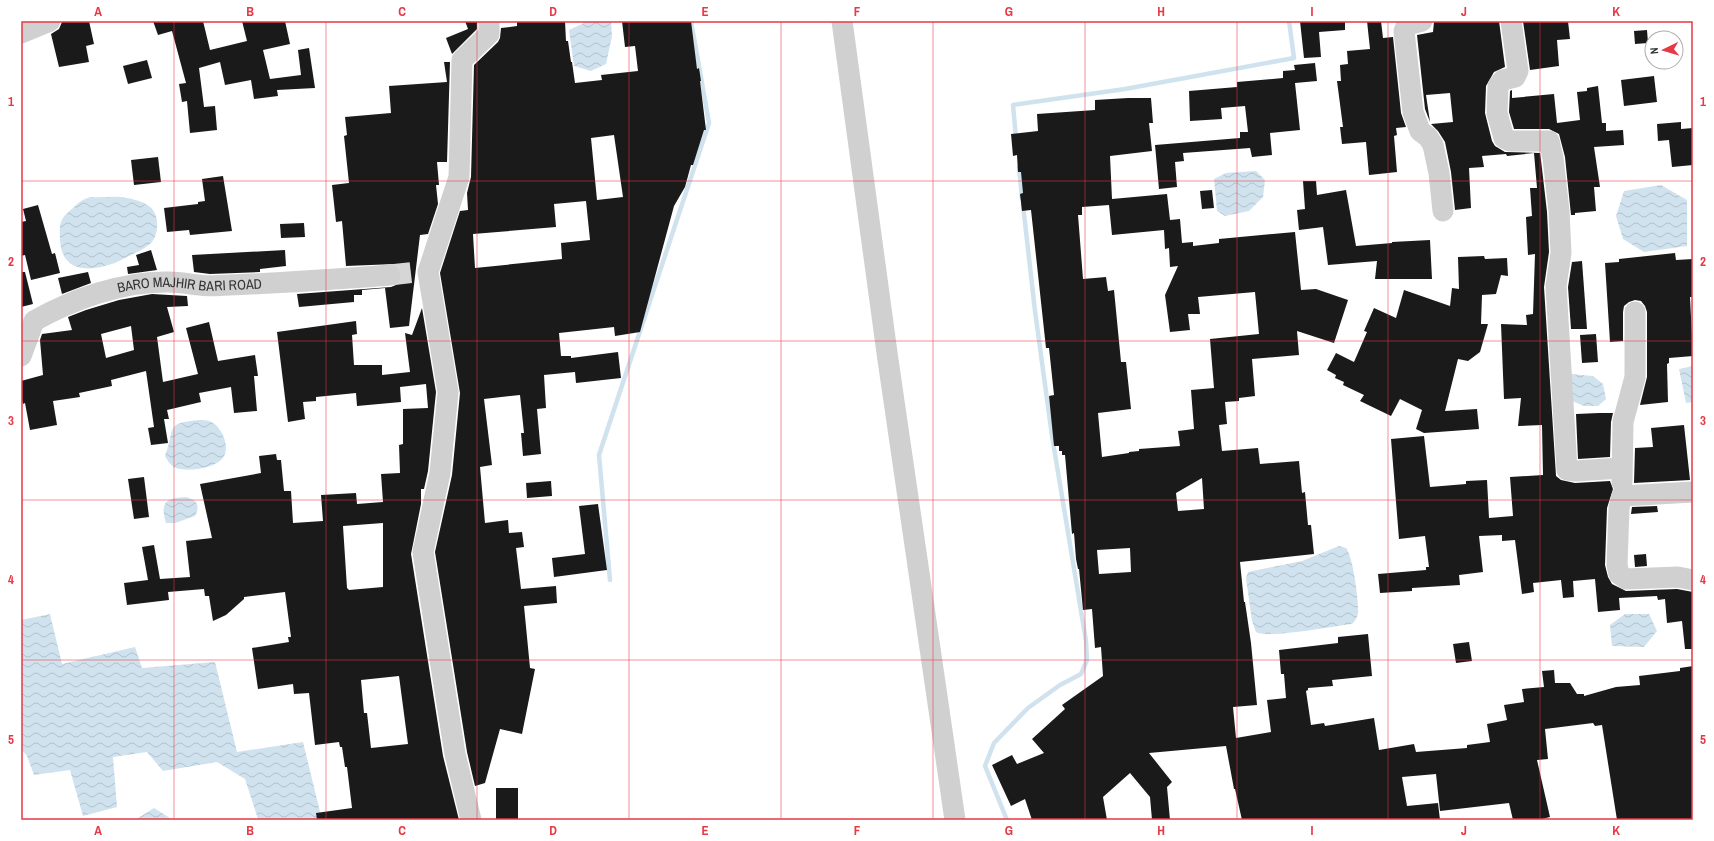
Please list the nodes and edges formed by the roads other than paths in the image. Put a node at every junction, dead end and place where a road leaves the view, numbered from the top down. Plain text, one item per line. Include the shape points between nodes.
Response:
1 (50, 21) edge
2 (489, 21) edge
3 (842, 21) edge
4 (1422, 21) edge
5 (1511, 21) edge
6 (21, 33) edge
7 (1442, 211) dead end
8 (390, 274) tunnel mouth
9 (1635, 312) dead end
10 (21, 356) edge
11 (1621, 468) junction
12 (1693, 492) edge
13 (1622, 496) junction
14 (1693, 580) edge
15 (471, 820) edge
16 (955, 820) edge

1 - 6 street
2 - 15 street via 489,34 462,60 459,177 422,272 448,392 440,473 423,552 455,754
3 - 16 street via 891,384
4 - 7 street via 1407,25 1404,31 1413,112 1420,131 1433,145 1440,172
5 - 11 street via 1518,71 1515,77 1504,80 1498,86 1497,113 1504,138 1510,141 1549,141 1553,158 1561,253 1556,286 1567,470
8 - 10 street, BARO MAJHIR BARI ROAD via 229,285 200,286 186,282 167,282 130,285 89,297 34,321
9 - 11 street via 1635,377 1623,422 1624,447
11 - 13 street
12 - 13 street
13 - 14 street via 1619,508 1619,574 1626,579 1678,577

